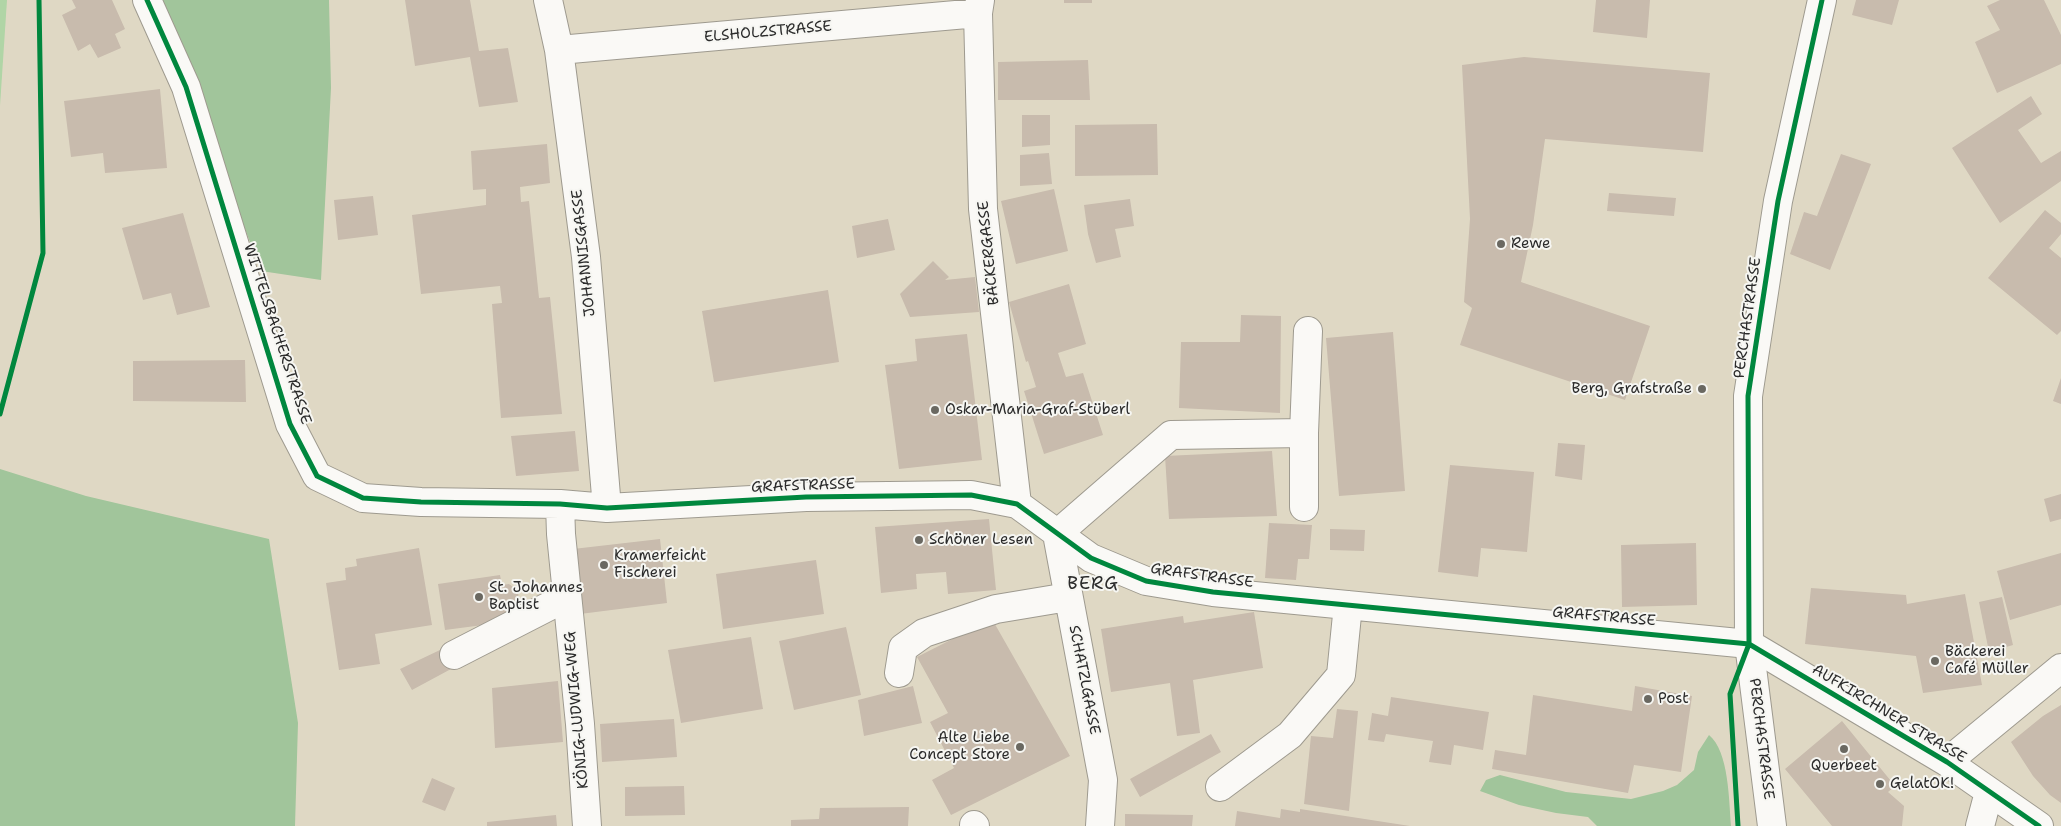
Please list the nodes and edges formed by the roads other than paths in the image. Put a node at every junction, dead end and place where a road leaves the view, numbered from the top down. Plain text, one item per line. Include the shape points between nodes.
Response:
1 (147, 0) edge
2 (548, 0) edge
3 (1822, 0) edge
4 (979, 7) edge
5 (559, 50) junction
6 (1308, 331) dead end
7 (1304, 433) junction
8 (1017, 504) junction
9 (583, 506) junction
10 (1304, 507) dead end
11 (1057, 534) junction
12 (567, 597) junction
13 (1068, 597) junction
14 (1348, 605) junction
15 (1749, 644) junction
16 (454, 655) dead end
17 (2061, 668) edge
18 (899, 673) dead end
19 (1947, 762) junction
20 (1220, 787) dead end
21 (1989, 792) junction
22 (587, 826) edge
23 (1100, 826) edge
24 (1772, 826) edge
25 (1980, 826) edge
26 (2039, 826) edge

1 - 9 street, WITTELSBACHERSTRASSE via 186,87 290,424 318,476 363,498
2 - 5 street, JOHANNISGASSE
3 - 15 street, PERCHASTRASSE via 1778,201 1748,396
4 - 5 street, ELSHOLZSTRASSE
4 - 8 street, BÄCKERGASSE via 983,209
5 - 9 street, JOHANNISGASSE via 586,257
6 - 7 street
7 - 10 street
7 - 11 street via 1171,435
8 - 9 street, GRAFSTRASSE via 971,495 806,497
8 - 11 street, GRAFSTRASSE
9 - 12 street, KÖNIG-LUDWIG-WEG via 561,534
11 - 13 street, SCHATZLGASSE
11 - 14 street, GRAFSTRASSE via 1091,558 1146,581 1214,592
12 - 16 street
12 - 22 street, KÖNIG-LUDWIG-WEG
13 - 18 street via 996,609 924,633 903,648
13 - 23 street, SCHATZLGASSE via 1103,780
14 - 15 street, GRAFSTRASSE
14 - 20 street via 1341,675 1290,734
15 - 19 street, AUFKIRCHNER STRASSE
15 - 24 street, PERCHASTRASSE
17 - 19 street
19 - 21 street, AUFKIRCHNER STRASSE
21 - 25 street
21 - 26 street, AUFKIRCHNER STRASSE

